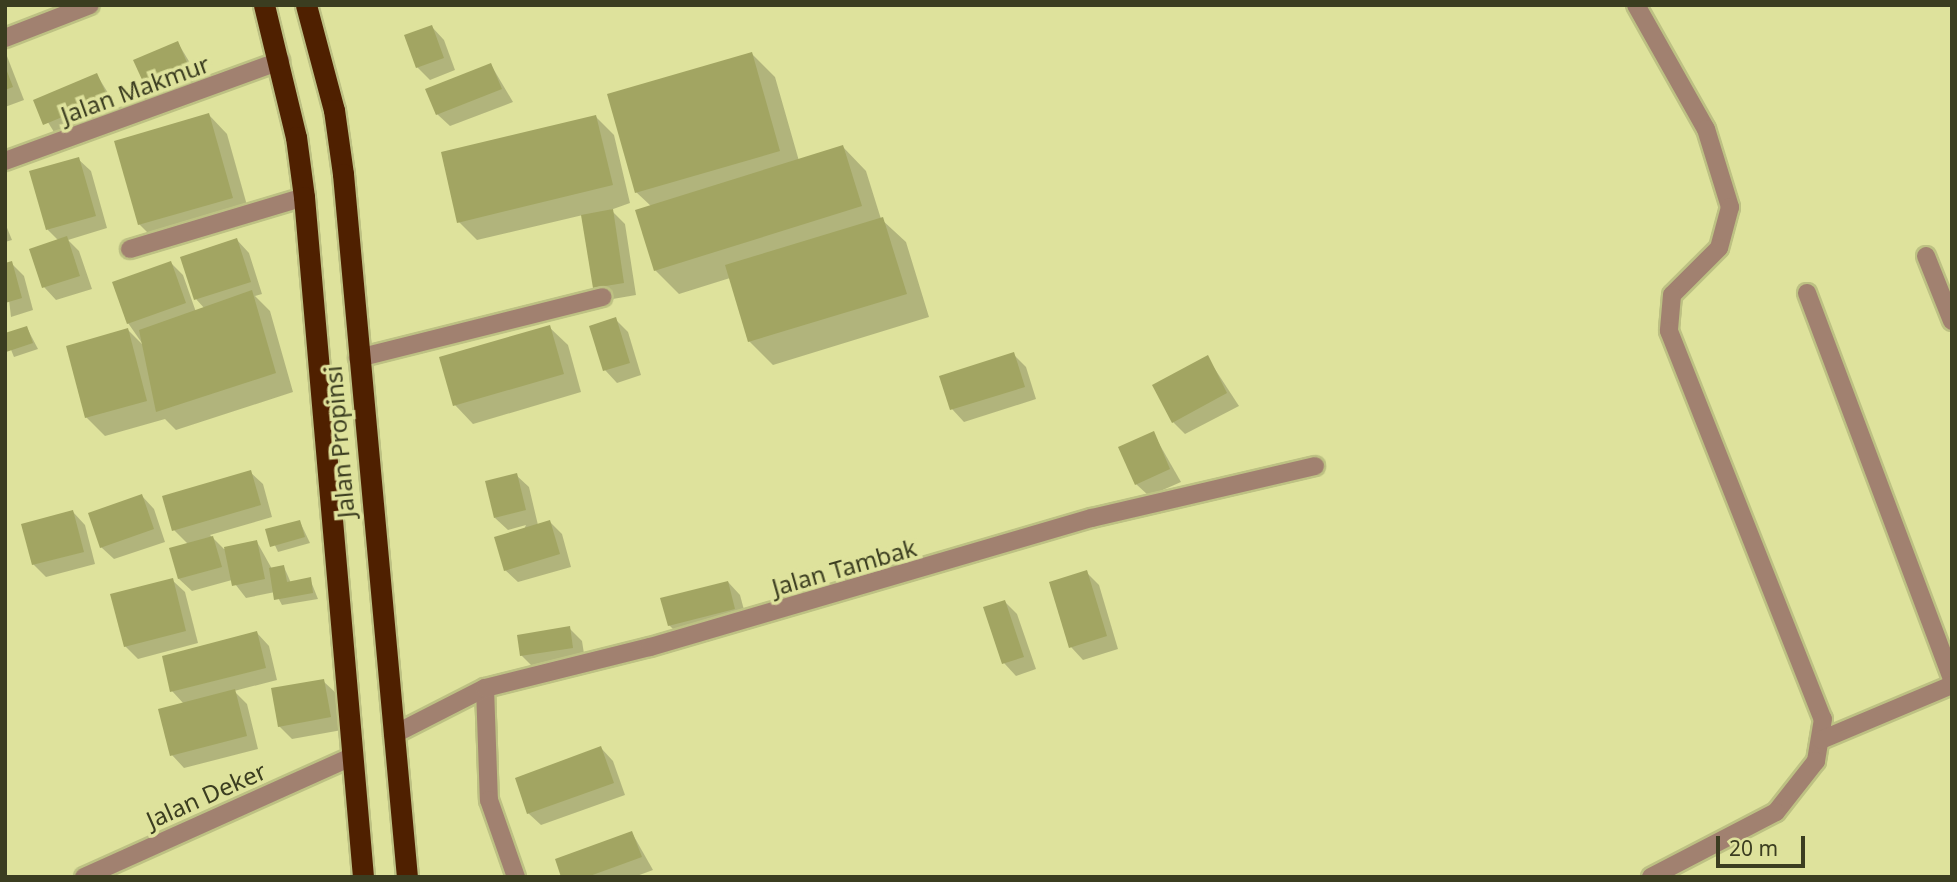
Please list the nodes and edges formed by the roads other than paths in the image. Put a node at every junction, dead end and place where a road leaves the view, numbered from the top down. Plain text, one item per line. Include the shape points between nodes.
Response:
1 (90, 5) edge
2 (264, 5) edge
3 (306, 5) edge
4 (1636, 5) edge
5 (5, 38) edge
6 (280, 61) junction
7 (5, 161) edge
8 (304, 197) junction
9 (130, 249) dead end
10 (1926, 256) dead end
11 (1807, 293) dead end
12 (603, 298) dead end
13 (1952, 321) edge
14 (358, 358) junction
15 (1315, 466) dead end
16 (1952, 678) edge
17 (1952, 685) edge
18 (485, 688) junction
19 (393, 735) junction
20 (1821, 740) junction
21 (348, 758) junction
22 (84, 877) edge
23 (363, 877) edge
24 (407, 877) edge
25 (516, 877) edge
26 (1651, 877) edge

1 - 5 street
2 - 6 highway
3 - 14 highway, Jalan Propinsi via 334,110
4 - 20 street via 1706,129 1730,207 1719,248 1672,295 1669,331 1823,719
6 - 7 street, Jalan Makmur
6 - 8 highway
8 - 9 street
8 - 21 highway
10 - 13 street
11 - 16 street
12 - 14 street
14 - 19 highway, Jalan Propinsi
15 - 18 street, Jalan Tambak via 1092,518 650,647
17 - 20 street
18 - 19 street, Jalan Tambak
18 - 25 street via 489,800
19 - 24 highway, Jalan Propinsi
20 - 26 street via 1803,782 1776,812
21 - 22 street, Jalan Deker
21 - 23 highway

